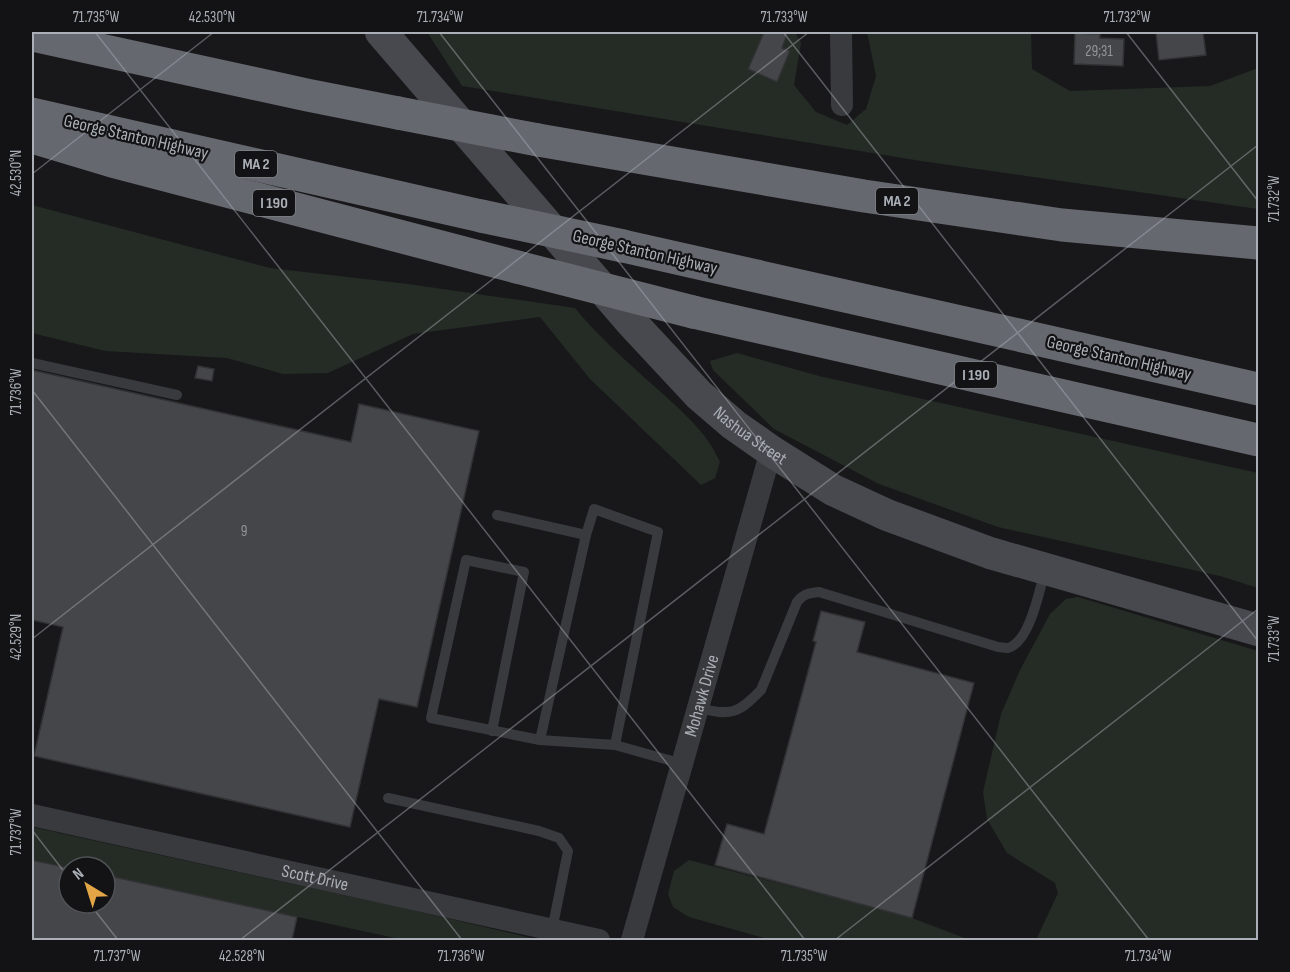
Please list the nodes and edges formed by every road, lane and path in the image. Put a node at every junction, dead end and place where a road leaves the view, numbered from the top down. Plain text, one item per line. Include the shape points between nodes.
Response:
1 (381, 32) edge
2 (841, 32) edge
3 (32, 35) edge
4 (842, 105) dead end
5 (32, 114) edge
6 (32, 137) edge
7 (1062, 225) junction
8 (1258, 243) edge
9 (1258, 261) edge
10 (32, 363) edge
11 (1258, 390) edge
12 (177, 395) dead end
13 (1258, 440) edge
14 (771, 451) junction
15 (497, 515) dead end
16 (586, 535) junction
17 (1046, 569) junction
18 (1258, 630) edge
19 (699, 708) junction
20 (492, 731) junction
21 (540, 740) junction
22 (615, 745) junction
23 (683, 764) junction
24 (388, 798) dead end
25 (32, 815) edge
26 (552, 930) junction
27 (598, 940) edge
28 (632, 940) edge

1 - 14 main road, Nashua Street via 631,322 699,395
2 - 4 street
3 - 7 highway, MA 2, bridge via 296,93 538,140 864,196
5 - 11 highway, George Stanton Highway / MA 2, bridge
6 - 13 highway, I 190, bridge via 693,312
7 - 8 highway, MA 2
7 - 9 highway
10 - 12 lane
14 - 17 main road, Nashua Street via 833,490 887,515
14 - 19 street, Mohawk Drive
15 - 16 lane
16 - 21 lane
16 - 22 lane via 594,509 658,532
17 - 18 main road, Nashua Street
17 - 19 lane via 1026,633 1008,648 819,592 810,593 797,602 761,690 739,709 721,714
19 - 23 street, Mohawk Drive
20 - 20 lane via 431,718 466,560 524,572
20 - 21 lane
21 - 22 lane
22 - 23 lane
23 - 28 street, Mohawk Drive
24 - 26 lane via 559,838 568,851
25 - 26 street, Scott Drive
26 - 27 street, Scott Drive

